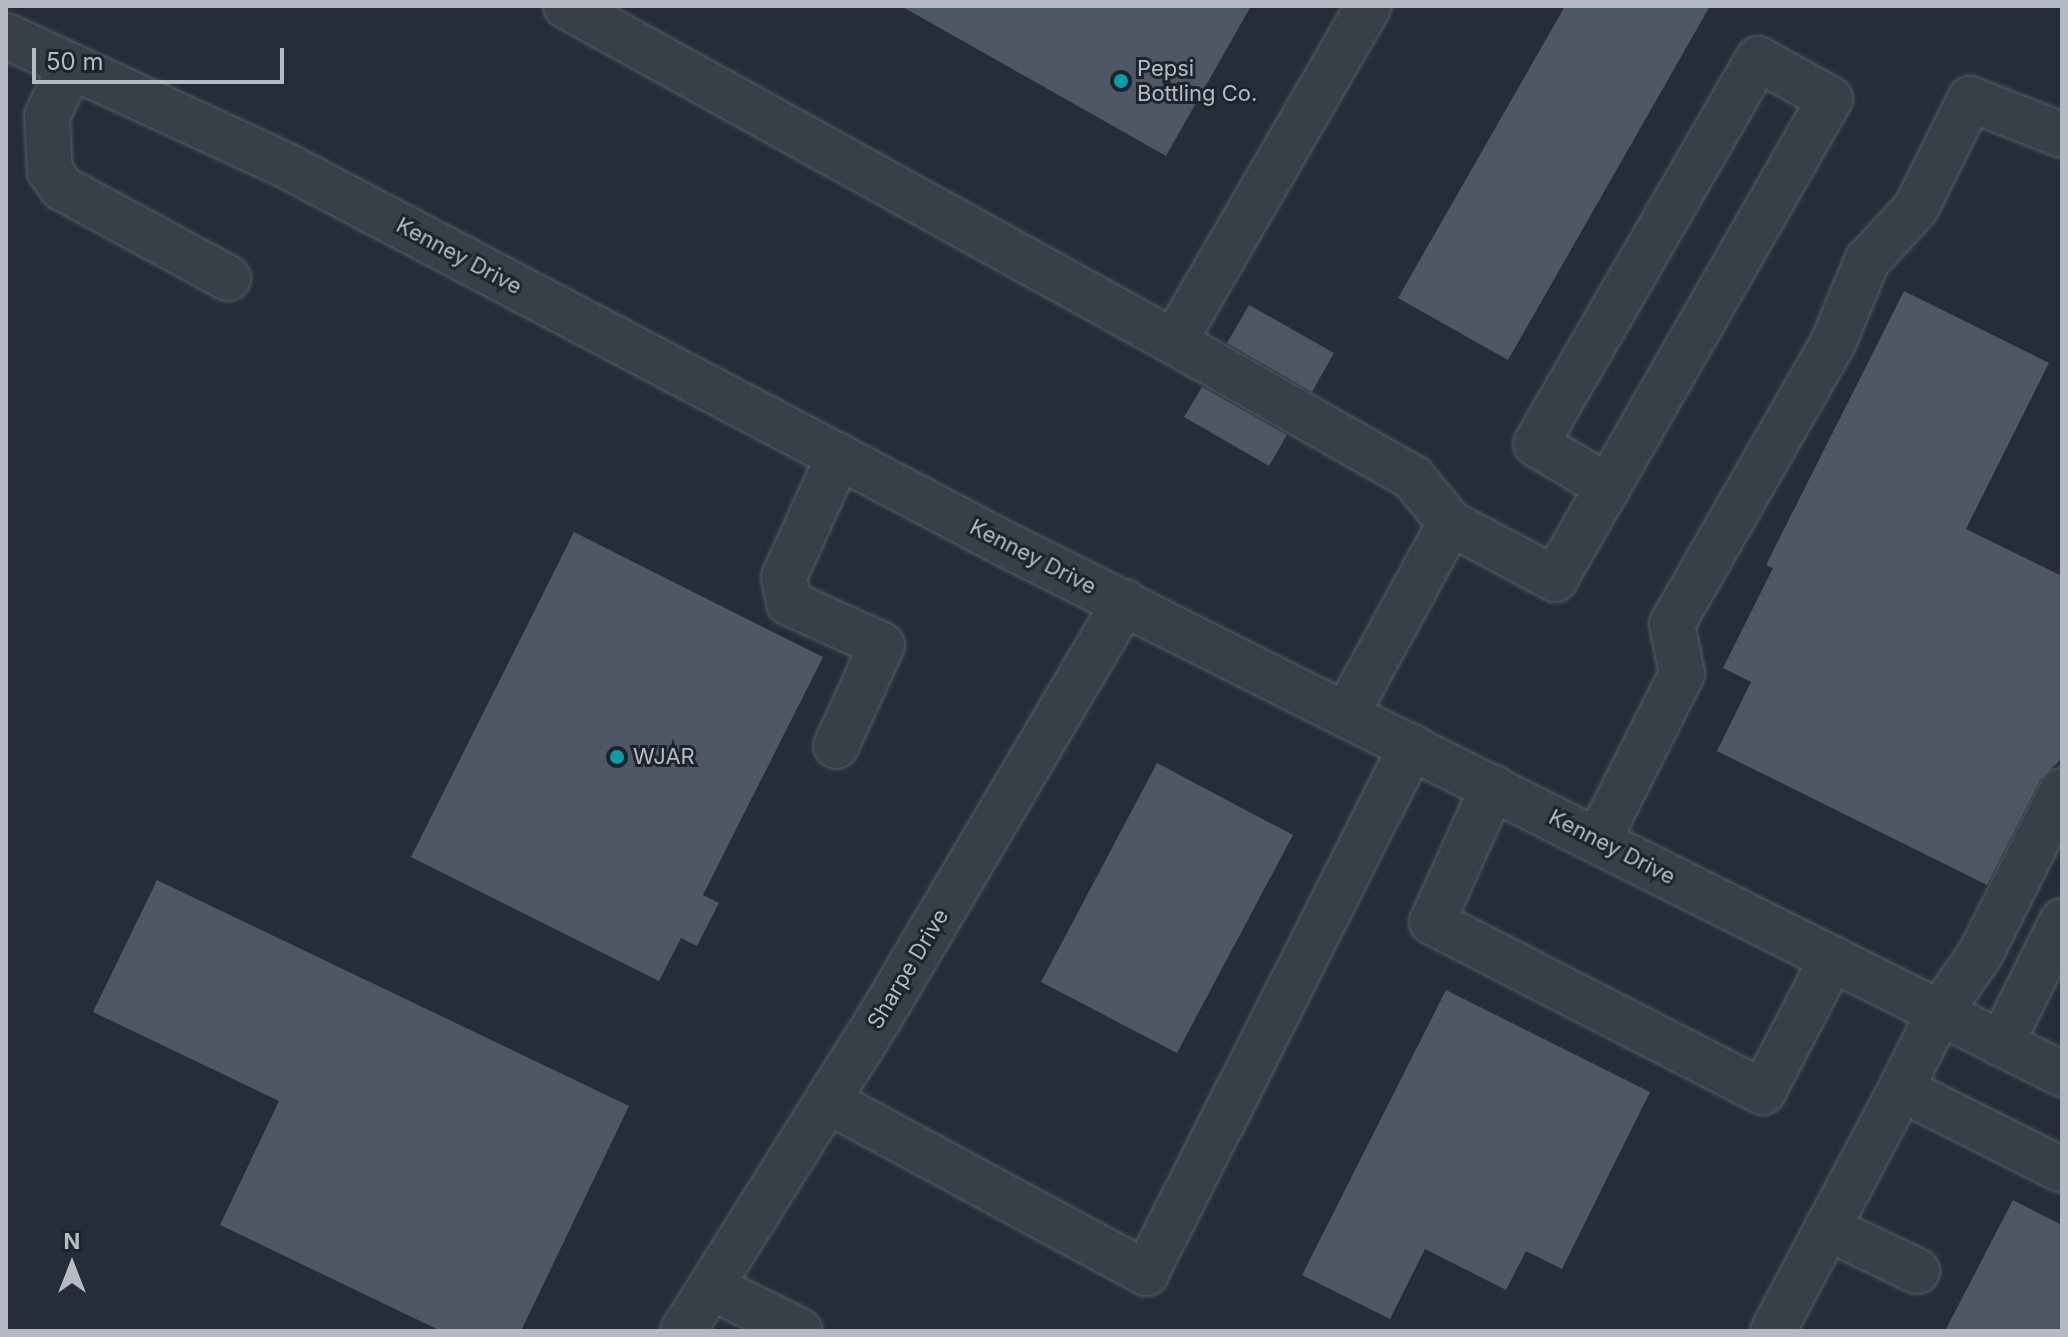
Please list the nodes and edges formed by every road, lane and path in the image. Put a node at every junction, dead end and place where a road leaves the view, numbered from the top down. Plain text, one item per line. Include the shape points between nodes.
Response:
1 (566, 6) edge
2 (1369, 6) edge
3 (6, 36) edge
4 (71, 66) junction
5 (2062, 135) edge
6 (228, 278) dead end
7 (1174, 342) junction
8 (839, 456) junction
9 (1608, 487) junction
10 (1450, 523) junction
11 (1125, 602) junction
12 (1347, 713) junction
13 (836, 746) dead end
14 (1412, 746) junction
15 (1493, 787) junction
16 (2062, 791) edge
17 (1598, 840) junction
18 (2062, 921) edge
19 (1832, 959) junction
20 (1939, 1013) junction
21 (2001, 1044) junction
22 (2062, 1074) edge
23 (1901, 1089) junction
24 (828, 1101) junction
25 (2062, 1170) edge
26 (1827, 1228) junction
27 (1917, 1271) dead end
28 (711, 1287) junction
29 (683, 1331) edge
30 (800, 1331) edge
31 (1773, 1331) edge

1 - 7 street
2 - 7 street
3 - 4 street, Kenney Drive
4 - 6 street via 47,116 50,171 62,188
4 - 8 street, Kenney Drive via 283,164
5 - 17 street via 1970,99 1916,208 1867,261 1833,343 1672,624 1682,674
7 - 10 street via 1413,478
8 - 11 street, Kenney Drive
8 - 13 street via 784,577 789,603 882,645
9 - 9 street via 1830,99 1758,59 1536,444
9 - 10 street via 1555,579
10 - 12 street
11 - 12 street, Kenney Drive
11 - 24 street, Sharpe Drive
12 - 14 street, Kenney Drive
14 - 15 street, Kenney Drive
14 - 24 street via 1146,1273
15 - 17 street, Kenney Drive
15 - 19 street via 1432,922 1763,1092
16 - 20 street via 1981,953
17 - 19 street, Kenney Drive
18 - 21 street
19 - 20 street, Kenney Drive
20 - 21 street, Kenney Drive
20 - 23 street
21 - 22 street, Kenney Drive
23 - 25 street
23 - 26 street
24 - 28 street, Sharpe Drive
26 - 27 street
26 - 31 street
28 - 29 street, Sharpe Drive
28 - 30 street

